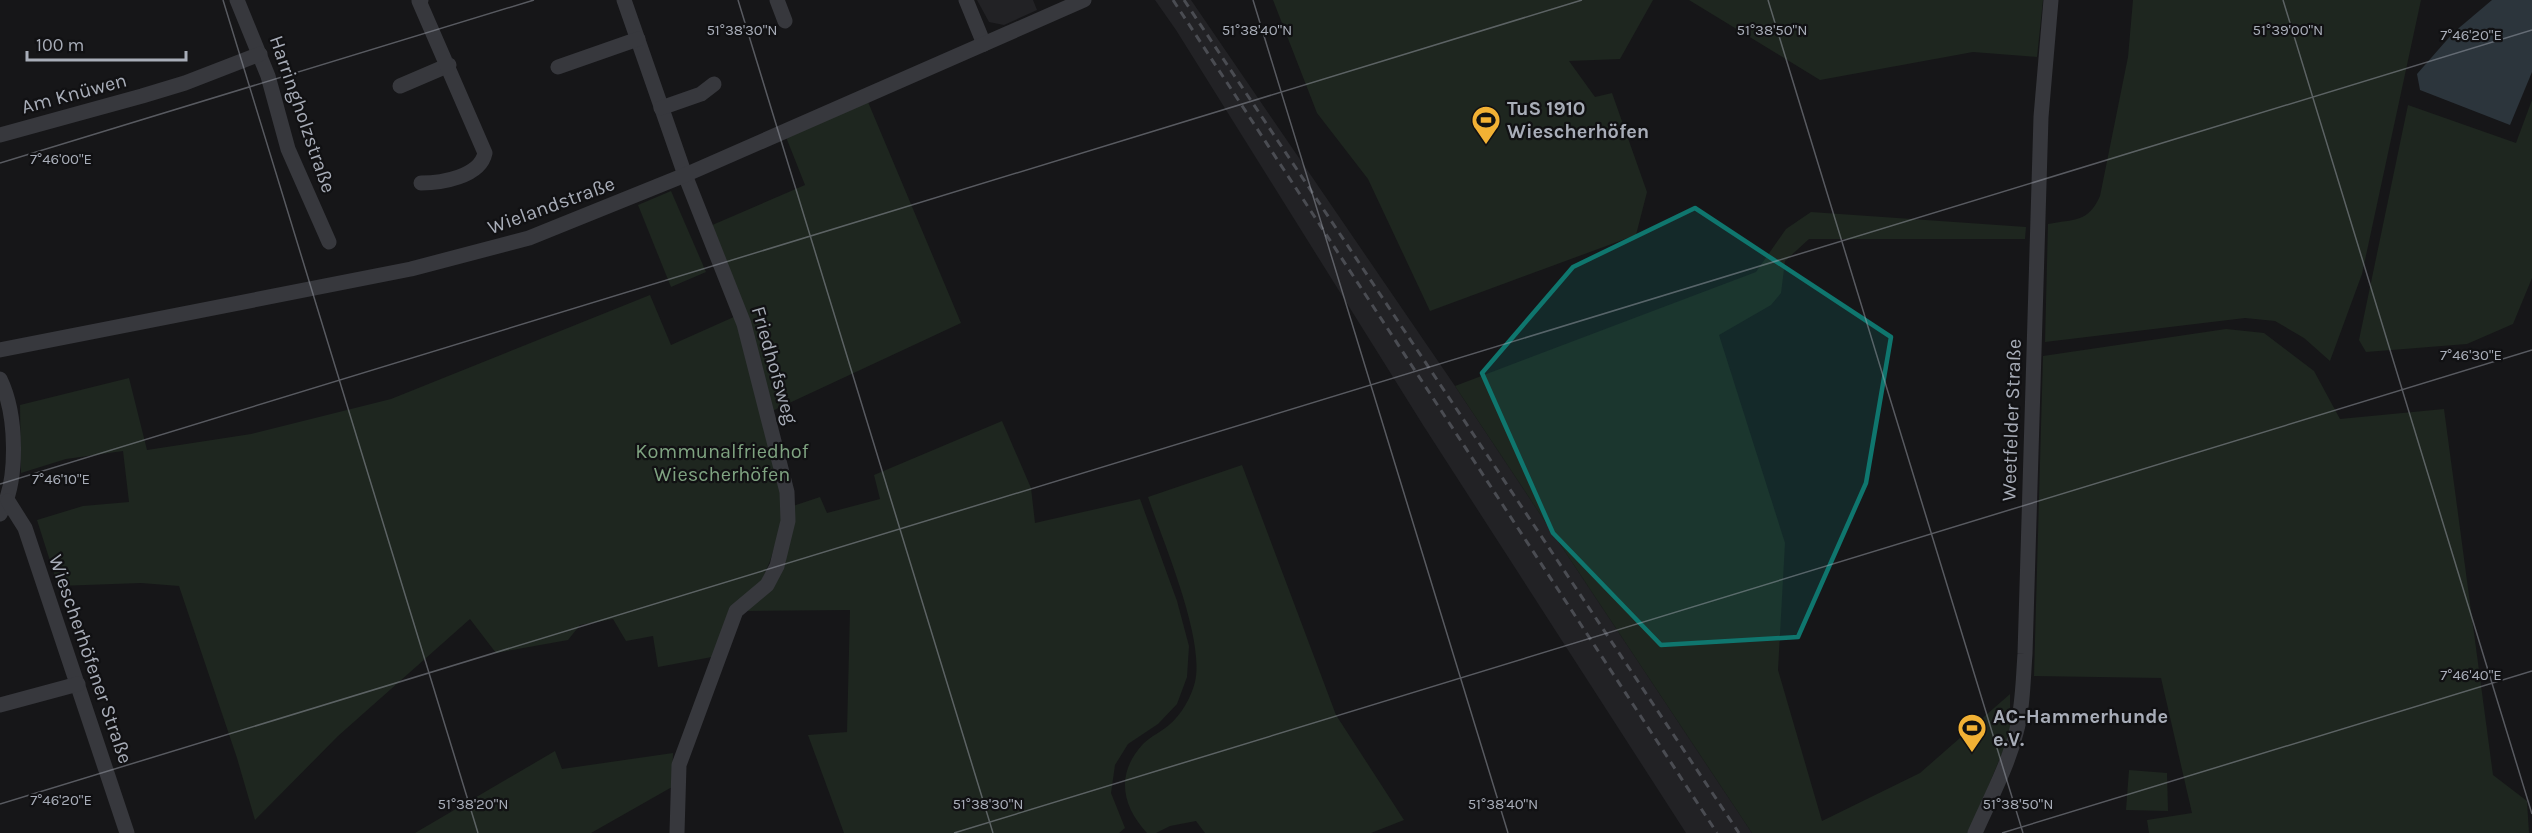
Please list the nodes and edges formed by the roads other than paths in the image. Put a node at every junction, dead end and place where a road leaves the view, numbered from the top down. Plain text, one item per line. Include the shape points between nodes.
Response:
1 (237, 0) edge
2 (420, 0) edge
3 (624, 0) edge
4 (777, 0) edge
5 (966, 0) edge
6 (1084, 0) edge
7 (2051, 0) edge
8 (785, 21) dead end
9 (638, 39) junction
10 (984, 44) junction
11 (260, 54) junction
12 (449, 65) junction
13 (558, 67) dead end
14 (714, 84) dead end
15 (400, 86) dead end
16 (662, 108) junction
17 (0, 135) edge
18 (685, 175) junction
19 (421, 183) dead end
20 (328, 242) dead end
21 (0, 350) edge
22 (0, 379) edge
23 (4, 508) edge
24 (78, 684) junction
25 (0, 705) edge
26 (127, 833) edge
27 (677, 833) edge
28 (1975, 833) edge

1 - 11 street, Harringholzstraße
2 - 12 street
3 - 9 street, Friedhofsweg
4 - 8 street
5 - 10 street
6 - 10 street, Wielandstraße
7 - 28 street, Weetfelder Straße via 2041,117 2025,654 2020,709 2010,751
9 - 13 street
9 - 16 street, Friedhofsweg
10 - 18 street, Wielandstraße
11 - 17 street, Am Knüwen via 142,96
11 - 20 street, Harringholzstraße via 288,149
12 - 15 street
12 - 19 street via 485,153 484,160 474,170 447,180
14 - 16 street via 701,94
16 - 18 street, Friedhofsweg
18 - 21 street, Wielandstraße via 496,248 411,269
18 - 27 street, Friedhofsweg via 744,324 787,492 788,521 777,566 767,585 736,611 705,691 679,765
22 - 23 street via 12,421 12,473
23 - 24 street, Wiescherhöfener Straße via 25,528
24 - 25 street
24 - 26 street, Wiescherhöfener Straße

